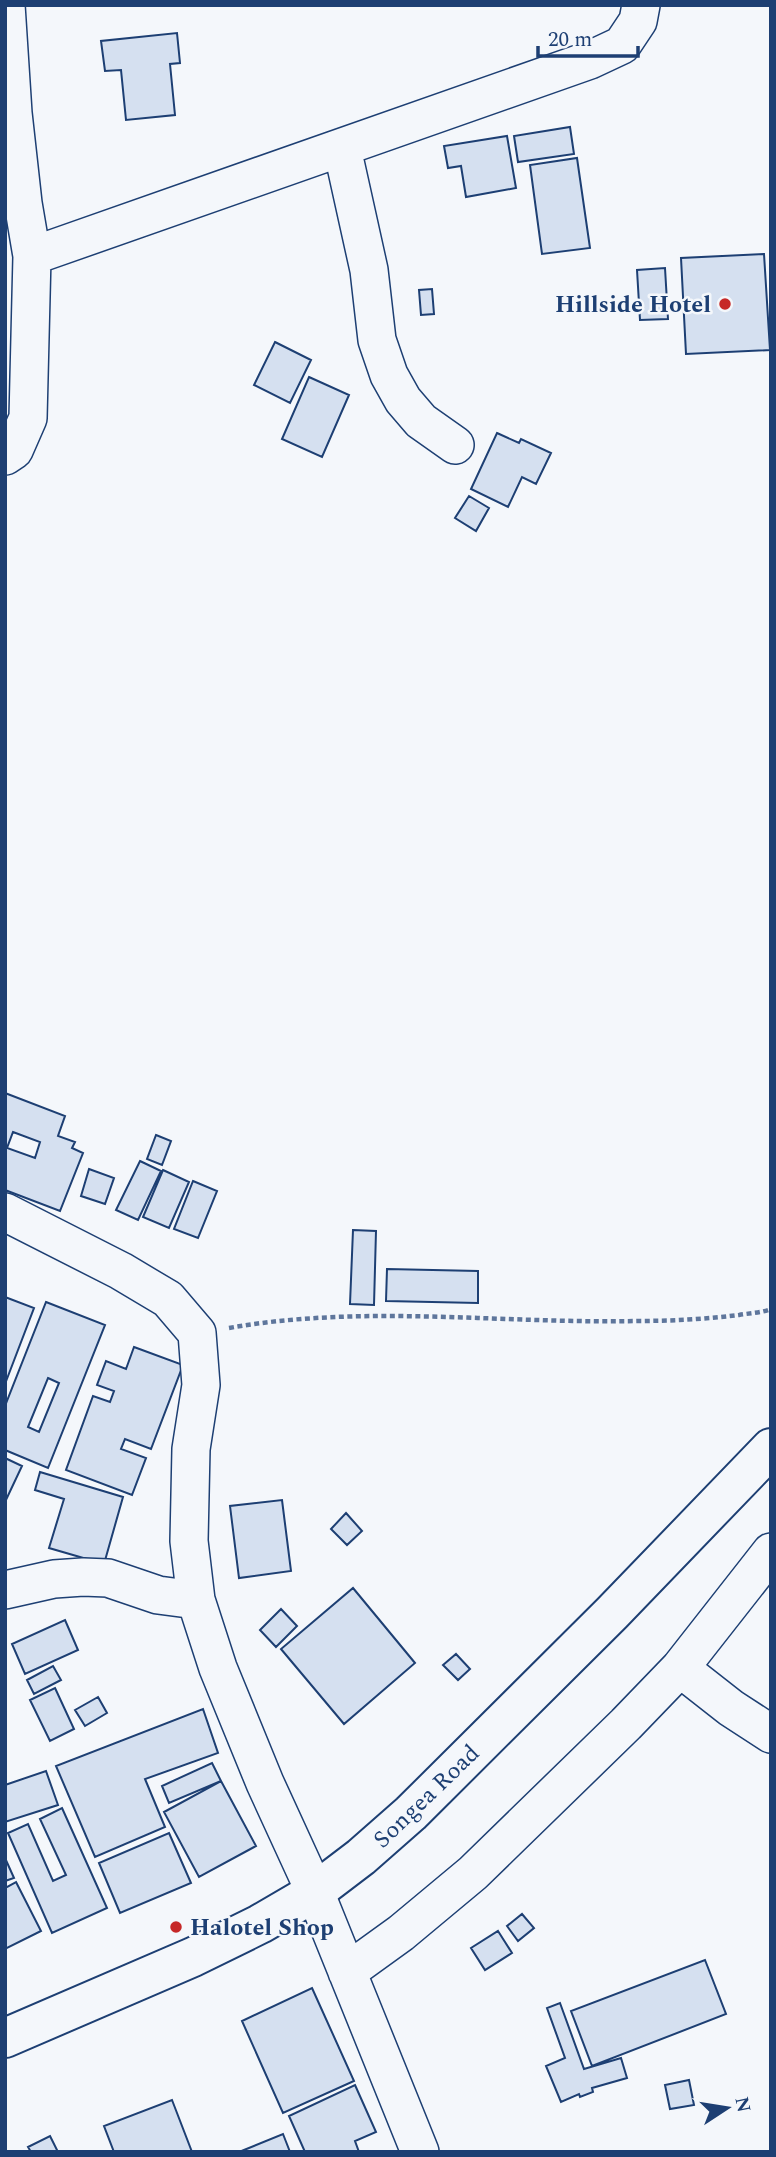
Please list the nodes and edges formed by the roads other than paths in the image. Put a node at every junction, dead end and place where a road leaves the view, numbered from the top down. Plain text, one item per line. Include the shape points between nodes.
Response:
1 (6, 5) edge
2 (641, 5) edge
3 (342, 148) junction
4 (32, 256) junction
5 (455, 445) dead end
6 (5, 456) edge
7 (5, 1212) edge
8 (771, 1448) edge
9 (771, 1552) edge
10 (5, 1590) edge
11 (196, 1601) junction
12 (680, 1668) junction
13 (771, 1734) edge
14 (315, 1892) junction
15 (347, 1972) junction
16 (5, 2038) edge
17 (421, 2152) edge

1 - 4 street via 13,113
2 - 3 street via 638,21 622,45
3 - 4 street
3 - 5 street via 369,270 377,340 389,375 421,421
4 - 6 street via 28,418 14,450
7 - 11 street via 168,1300 197,1333 201,1385 191,1449 189,1541
8 - 14 highway, Songea Road via 411,1813
9 - 12 street
10 - 11 street via 54,1579 108,1578 158,1595
11 - 14 street via 265,1783
12 - 13 street
12 - 15 street via 473,1873
14 - 15 street
14 - 16 highway, Songea Road via 193,1957
15 - 17 street

